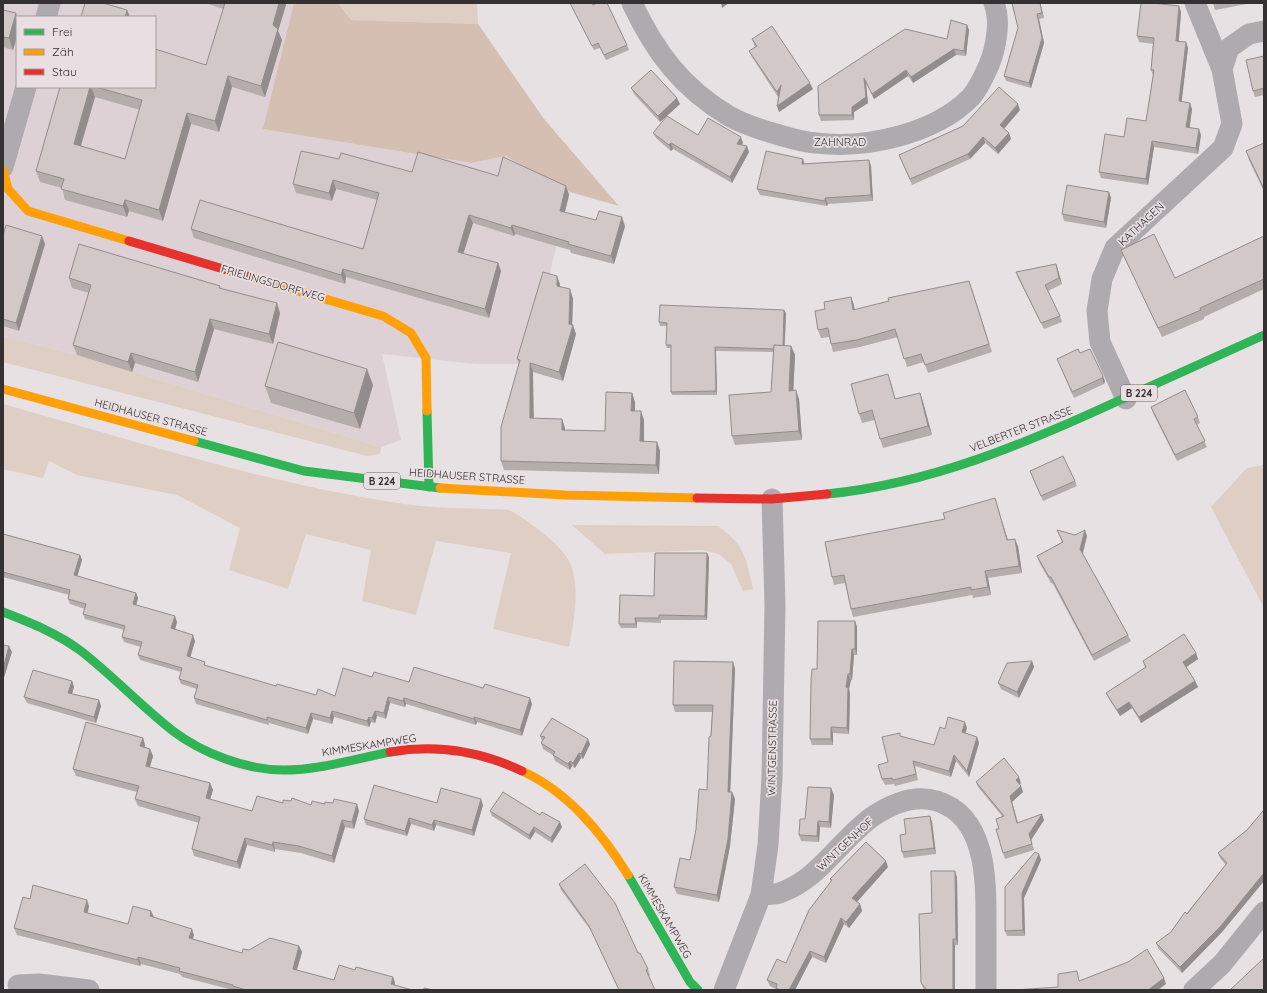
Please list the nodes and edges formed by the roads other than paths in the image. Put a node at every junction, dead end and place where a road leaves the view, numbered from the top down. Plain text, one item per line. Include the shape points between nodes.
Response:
1 (50, 3) edge
2 (632, 3) edge
3 (994, 3) edge
4 (1195, 3) edge
5 (46, 16) edge
6 (1264, 31) edge
7 (1222, 69) junction
8 (26, 88) edge
9 (3, 168) edge
10 (1264, 335) edge
11 (3, 389) edge
12 (1126, 399) junction
13 (430, 487) junction
14 (772, 499) junction
15 (3, 612) edge
16 (761, 895) junction
17 (1264, 912) edge
18 (18, 985) dead end
19 (89, 990) edge
20 (698, 990) edge
21 (724, 990) edge
22 (986, 990) edge
23 (1194, 990) edge

1 - 5 street
2 - 3 street, ZAHNRAD via 662,57 706,100 730,117 760,129 816,144 875,142 918,130 945,117 971,96 983,79 992,58 997,32
4 - 7 street, KATHAGEN
6 - 7 street, KATHAGEN via 1249,34 1229,48
7 - 12 street, KATHAGEN via 1232,124 1223,148 1115,248 1102,279 1097,311 1100,342
8 - 9 street, FRIELINGSDORFWEG
9 - 13 street, FRIELINGSDORFWEG via 8,189 28,211 383,316 411,333 426,358
10 - 12 street, VELBERTER STRASSE / B 224
11 - 13 street, HEIDHAUSER STRASSE / B 224 via 304,471
12 - 14 street, VELBERTER STRASSE / B 224 via 1012,448 934,474 854,491
13 - 14 street, HEIDHAUSER STRASSE / B 224 via 565,495
14 - 16 street, WINTGENSTRASSE via 775,605 772,777 768,845
15 - 20 street, KIMMESKAMPWEG via 47,629 81,651 187,741 234,760 282,770 391,752 438,748 501,761 540,779 571,804 602,836 656,919 690,982
16 - 21 street, WINTGENSTRASSE
16 - 22 street, WINTGENHOF via 782,893 808,878 872,818 899,802 927,798 950,805 969,825 979,846 986,880
17 - 23 street via 1222,964
18 - 19 street via 39,984

